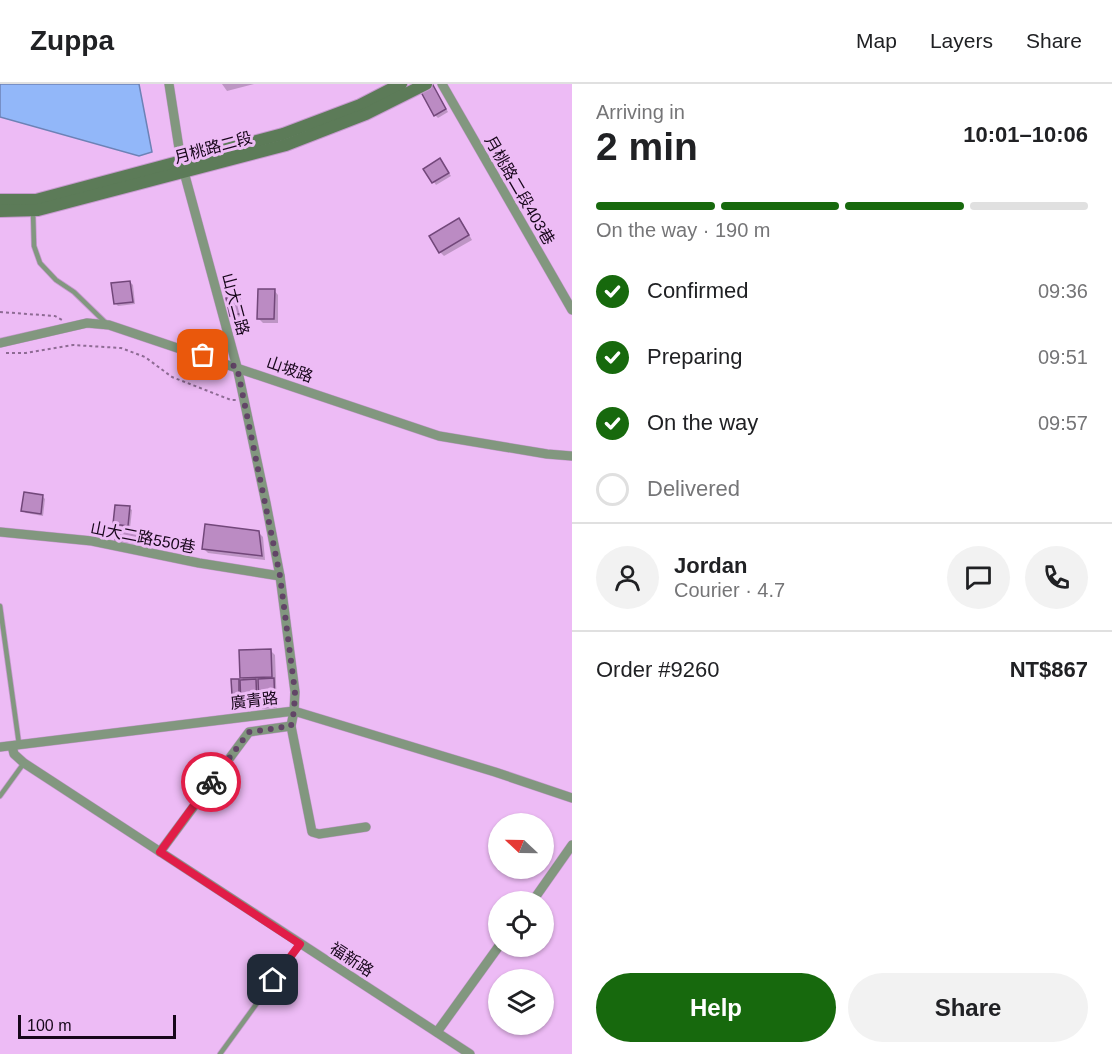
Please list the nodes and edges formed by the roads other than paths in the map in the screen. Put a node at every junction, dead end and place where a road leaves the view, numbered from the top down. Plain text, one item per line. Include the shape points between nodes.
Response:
1 (169, 84) edge
2 (401, 84) edge
3 (426, 84) edge
4 (442, 84) edge
5 (182, 166) junction
6 (0, 200) edge
7 (0, 211) edge
8 (33, 211) junction
9 (572, 310) edge
10 (108, 325) junction
11 (0, 343) edge
12 (237, 367) junction
13 (572, 456) edge
14 (0, 532) edge
15 (280, 576) junction
16 (0, 606) edge
17 (294, 711) junction
18 (291, 726) junction
19 (15, 745) junction
20 (0, 747) edge
21 (24, 763) junction
22 (0, 796) edge
23 (572, 798) edge
24 (366, 827) dead end
25 (572, 845) edge
26 (160, 852) junction
27 (540, 891) edge
28 (300, 944) junction
29 (491, 957) edge
30 (437, 1032) junction
31 (220, 1054) edge
32 (470, 1054) edge

1 - 5 street, 山大二路
2 - 5 street, 月桃路二段 via 360,105 283,134
3 - 5 street, 月桃路二段 via 366,114 286,145
4 - 9 street, 月桃路二段403巷
5 - 6 street, 月桃路二段 via 36,200
5 - 8 street, 月桃路二段
5 - 12 street, 山大二路
7 - 8 street, 月桃路二段
8 - 10 lane via 34,246 40,263
10 - 11 street, 山坡路 via 87,323
10 - 12 street, 山坡路
12 - 13 street, 山坡路 via 439,436
12 - 15 street, 山大二路
14 - 15 street, 山大二路550巷 via 92,542
15 - 17 street, 山大二路
16 - 19 lane
17 - 18 street, 山大二路
17 - 19 street, 廣青路
17 - 23 street, 廣青路
18 - 24 street via 312,832
18 - 26 street via 249,732
19 - 20 street, 廣青路
19 - 21 street, 福新路 via 14,754
21 - 22 lane
21 - 26 street, 福新路
25 - 27 street
26 - 28 street, 福新路
28 - 30 street, 福新路
28 - 31 lane
29 - 30 street
30 - 32 street, 福新路

